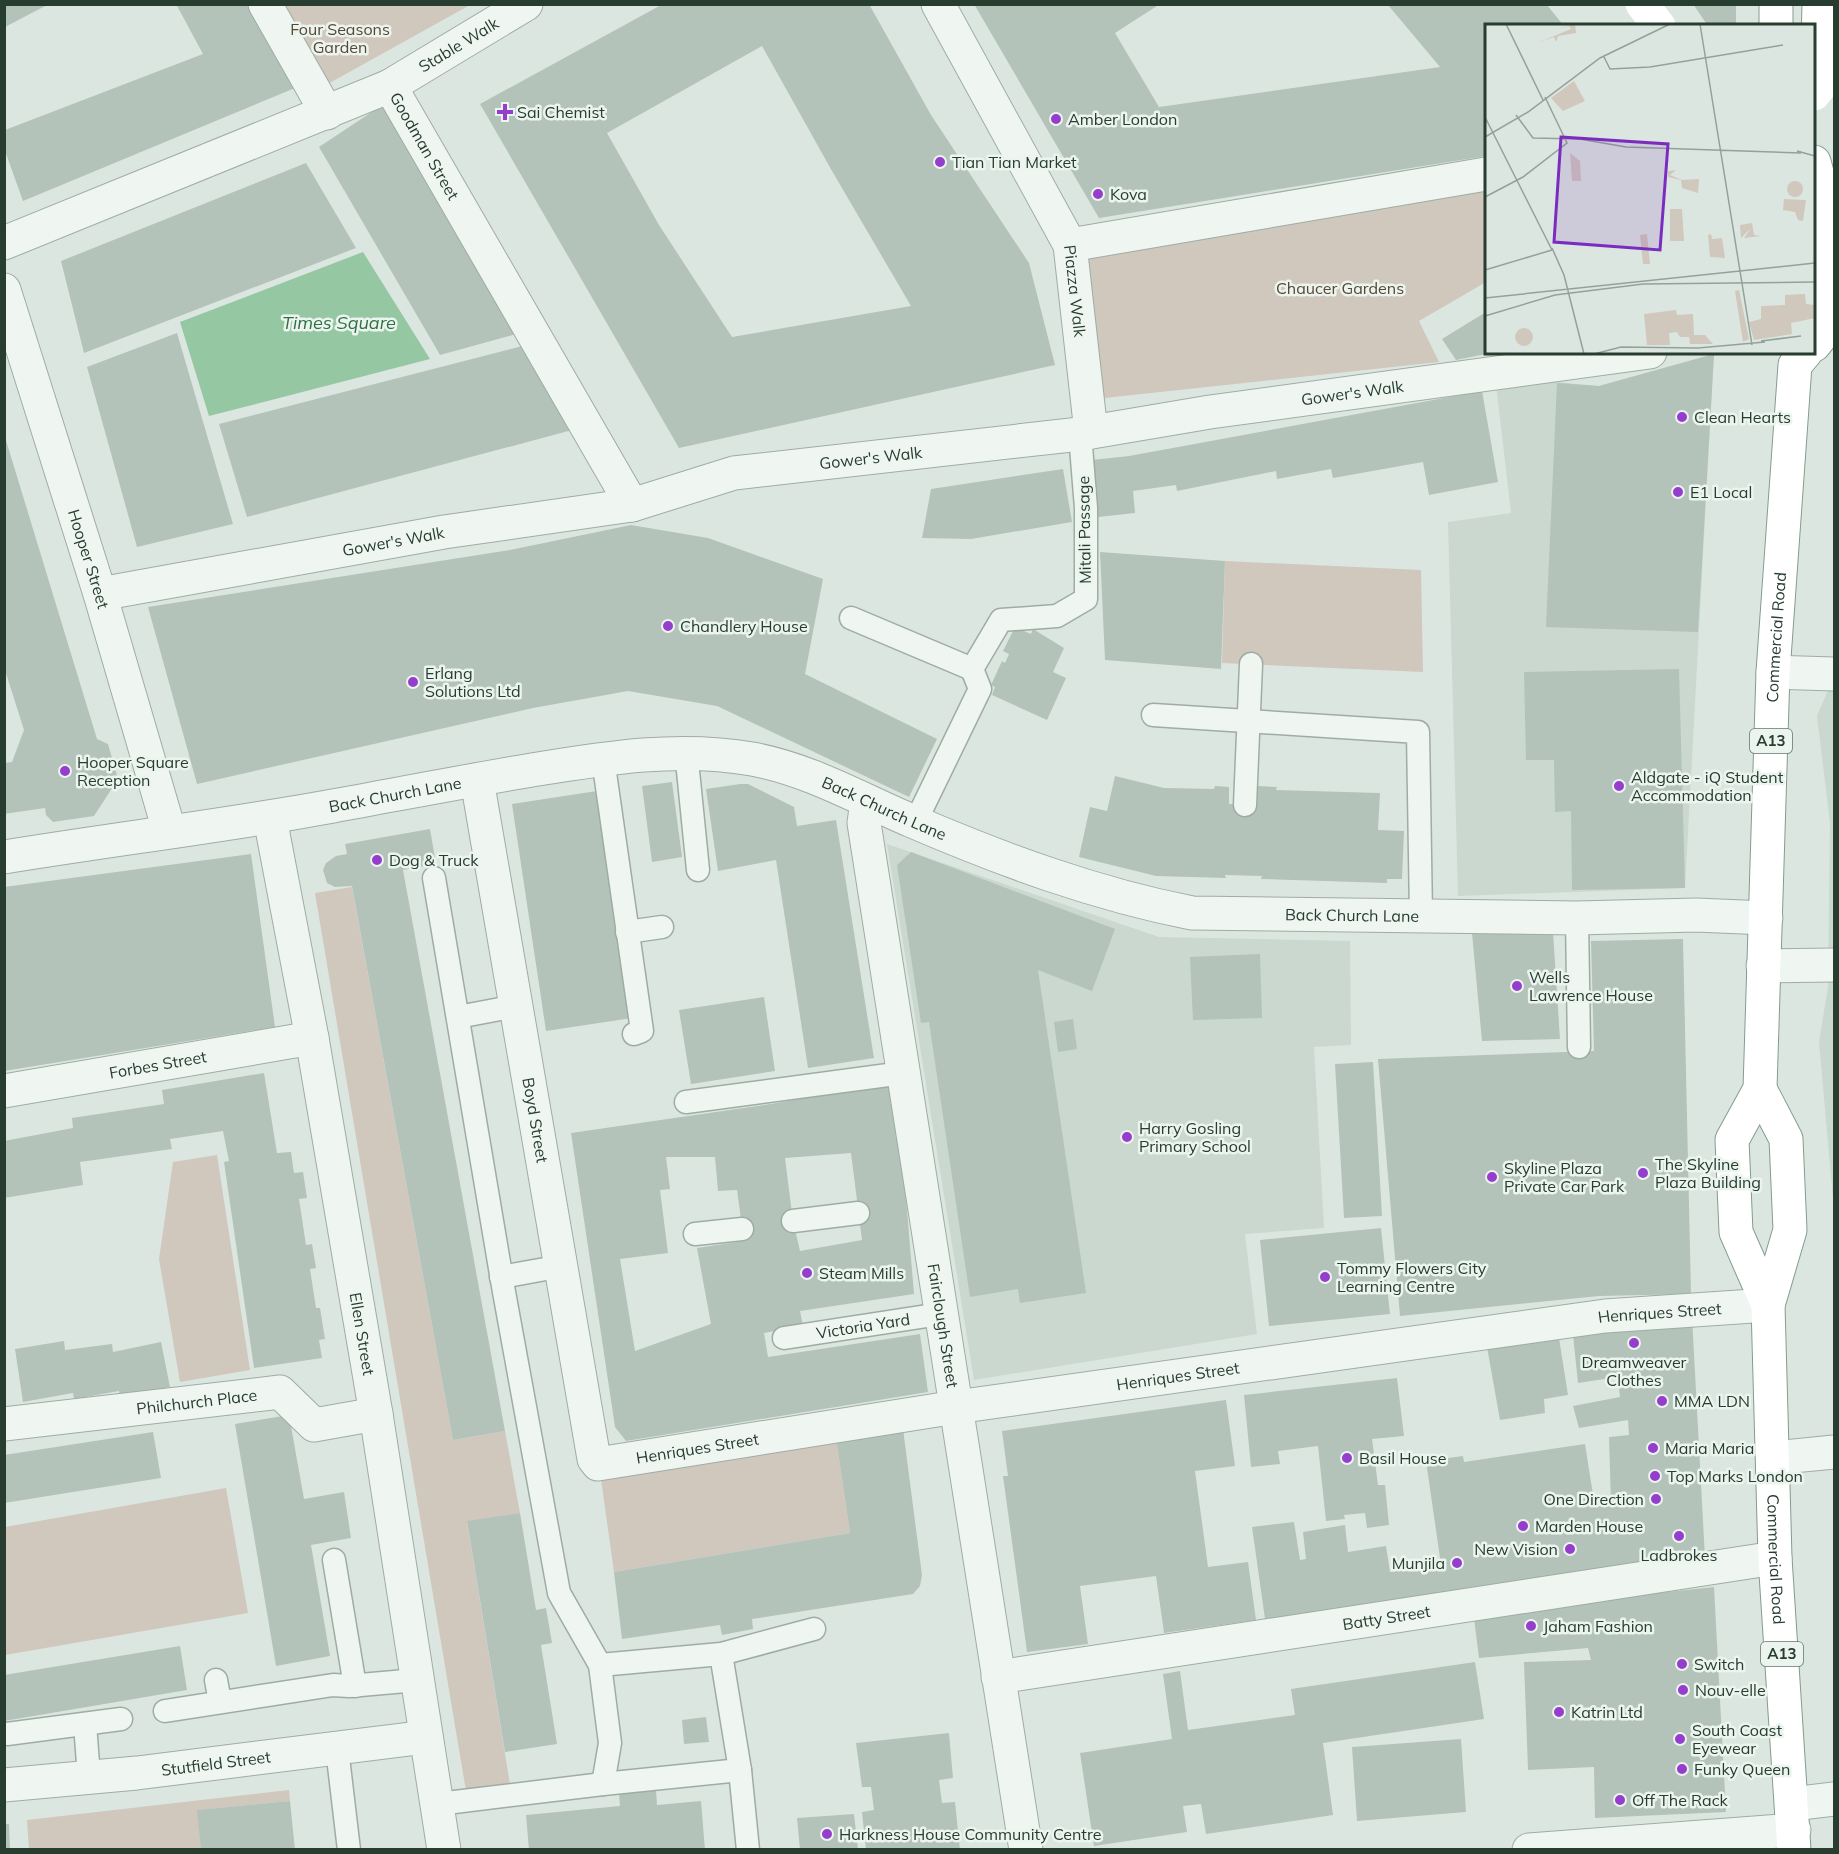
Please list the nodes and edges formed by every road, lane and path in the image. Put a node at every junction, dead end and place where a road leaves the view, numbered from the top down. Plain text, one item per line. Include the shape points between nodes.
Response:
1 (265, 4) edge
2 (938, 4) edge
3 (1642, 4) edge
4 (1776, 4) edge
5 (1819, 4) edge
6 (524, 5) edge
7 (1657, 24) edge
8 (1776, 24) edge
9 (1815, 57) edge
10 (1834, 69) edge
11 (390, 86) junction
12 (1815, 93) edge
13 (327, 112) junction
14 (1815, 166) edge
15 (1485, 174) edge
16 (4, 243) edge
17 (1070, 245) junction
18 (4, 290) edge
19 (1815, 341) edge
20 (1635, 354) edge
21 (1799, 354) edge
22 (1086, 433) junction
23 (632, 505) junction
24 (100, 594) junction
25 (850, 618) dead end
26 (1251, 664) dead end
27 (972, 669) junction
28 (1773, 672) junction
29 (1834, 674) edge
30 (1153, 715) dead end
31 (1248, 721) junction
32 (686, 751) junction
33 (603, 759) junction
34 (477, 780) junction
35 (867, 801) junction
36 (1245, 805) dead end
37 (270, 818) junction
38 (915, 823) junction
39 (169, 830) junction
40 (4, 856) edge
41 (698, 870) dead end
42 (435, 878) dead end
43 (1421, 916) junction
44 (1577, 918) junction
45 (1766, 918) junction
46 (662, 927) dead end
47 (627, 932) junction
48 (1834, 965) edge
49 (1763, 966) junction
50 (516, 1006) junction
51 (458, 1017) junction
52 (634, 1034) dead end
53 (312, 1038) junction
54 (1579, 1047) dead end
55 (903, 1073) junction
56 (1760, 1089) junction
57 (4, 1091) edge
58 (686, 1102) dead end
59 (858, 1213) dead end
60 (793, 1221) dead end
61 (742, 1229) dead end
62 (695, 1234) dead end
63 (562, 1266) junction
64 (501, 1276) junction
65 (1768, 1305) junction
66 (940, 1314) junction
67 (784, 1338) dead end
68 (956, 1407) junction
69 (376, 1414) junction
70 (4, 1424) edge
71 (1834, 1452) edge
72 (1773, 1458) junction
73 (594, 1460) joint
74 (1775, 1558) junction
75 (334, 1560) dead end
76 (814, 1629) dead end
77 (721, 1654) junction
78 (600, 1665) junction
79 (998, 1677) junction
80 (417, 1680) junction
81 (354, 1686) junction
82 (165, 1711) dead end
83 (120, 1719) dead end
84 (85, 1724) junction
85 (7, 1734) dead end
86 (426, 1737) junction
87 (337, 1749) junction
88 (740, 1770) junction
89 (89, 1777) junction
90 (603, 1784) junction
91 (4, 1785) edge
92 (1834, 1799) edge
93 (438, 1804) junction
94 (1793, 1828) edge
95 (349, 1850) edge
96 (444, 1850) edge
97 (748, 1850) edge
98 (1026, 1850) edge
99 (1529, 1850) edge

1 - 13 street
2 - 17 street, Piazza Walk
3 - 7 main road
4 - 8 main road
5 - 9 main road
6 - 11 street, Stable Walk
10 - 12 main road
11 - 13 street, Goodman Street
11 - 23 street, Goodman Street
13 - 16 street, Goodman Street
14 - 19 main road, Commercial Road / A13 via 1819,180 1822,335
15 - 17 street
17 - 22 street, Piazza Walk
18 - 24 street, Hooper Street
20 - 22 street, Gower's Walk via 1210,412
21 - 28 main road, Commercial Road / A13
22 - 23 street, Gower's Walk via 734,473
22 - 27 lane, Mitali Passage via 1086,599 1057,616 1001,620
23 - 24 street, Gower's Walk via 444,532
24 - 39 street, Hooper Street
25 - 27 lane
26 - 31 lane
27 - 38 lane via 980,689
28 - 29 street
28 - 45 main road, Commercial Road / A13
30 - 31 lane
31 - 36 lane
31 - 43 lane via 1418,732
32 - 33 street, Back Church Lane
32 - 35 street, Back Church Lane via 791,768
32 - 41 lane
33 - 34 street, Back Church Lane
33 - 47 lane
34 - 37 street, Back Church Lane
34 - 50 street, Boyd Street
35 - 38 street, Back Church Lane
35 - 55 street, Fairclough Street via 864,823
37 - 39 street, Back Church Lane
37 - 53 street, Ellen Street
38 - 43 street, Back Church Lane via 1067,882 1147,904 1192,912
39 - 40 street, Back Church Lane
42 - 51 lane
43 - 44 street, Back Church Lane
44 - 45 street, Back Church Lane
44 - 54 lane
45 - 49 main road, Commercial Road / A13
46 - 47 lane
47 - 52 lane via 642,1031
48 - 49 street
49 - 56 main road, Commercial Road / A13
50 - 51 lane
50 - 63 street, Boyd Street
51 - 64 lane
53 - 57 street, Forbes Street
53 - 69 street, Ellen Street
55 - 58 lane
55 - 66 street, Fairclough Street via 915,1205
56 - 65 main road, Commercial Road / A13 via 1786,1139 1790,1230
56 - 65 main road, Commercial Road / A13 via 1732,1140 1736,1232
59 - 60 lane
61 - 62 lane
63 - 64 lane
63 - 73 street, Boyd Street
64 - 78 lane via 559,1593
65 - 68 street, Henriques Street via 1605,1317
65 - 72 main road, Commercial Road / A13
66 - 67 lane, Victoria Yard
66 - 68 street, Fairclough Street
68 - 73 street, Henriques Street via 605,1464
68 - 79 street, Fairclough Street
69 - 70 street, Philchurch Place via 314,1425 280,1392
69 - 80 street, Ellen Street
71 - 72 street
72 - 74 main road, Commercial Road / A13
74 - 79 street, Batty Street
74 - 94 main road, Commercial Road / A13
75 - 81 lane
76 - 77 lane
77 - 78 lane
77 - 88 lane
78 - 90 lane via 610,1743
79 - 98 street, Fairclough Street
80 - 81 lane
80 - 86 street, Ellen Street
81 - 82 lane via 218,1691
83 - 84 lane
84 - 85 lane
84 - 89 lane
86 - 87 street, Stutfield Street
86 - 93 street, Ellen Street
87 - 89 street, Stutfield Street
87 - 95 lane
88 - 90 lane
88 - 97 lane
89 - 91 street, Stutfield Street
90 - 93 lane
92 - 94 street
93 - 96 street, Ellen Street
94 - 99 street

